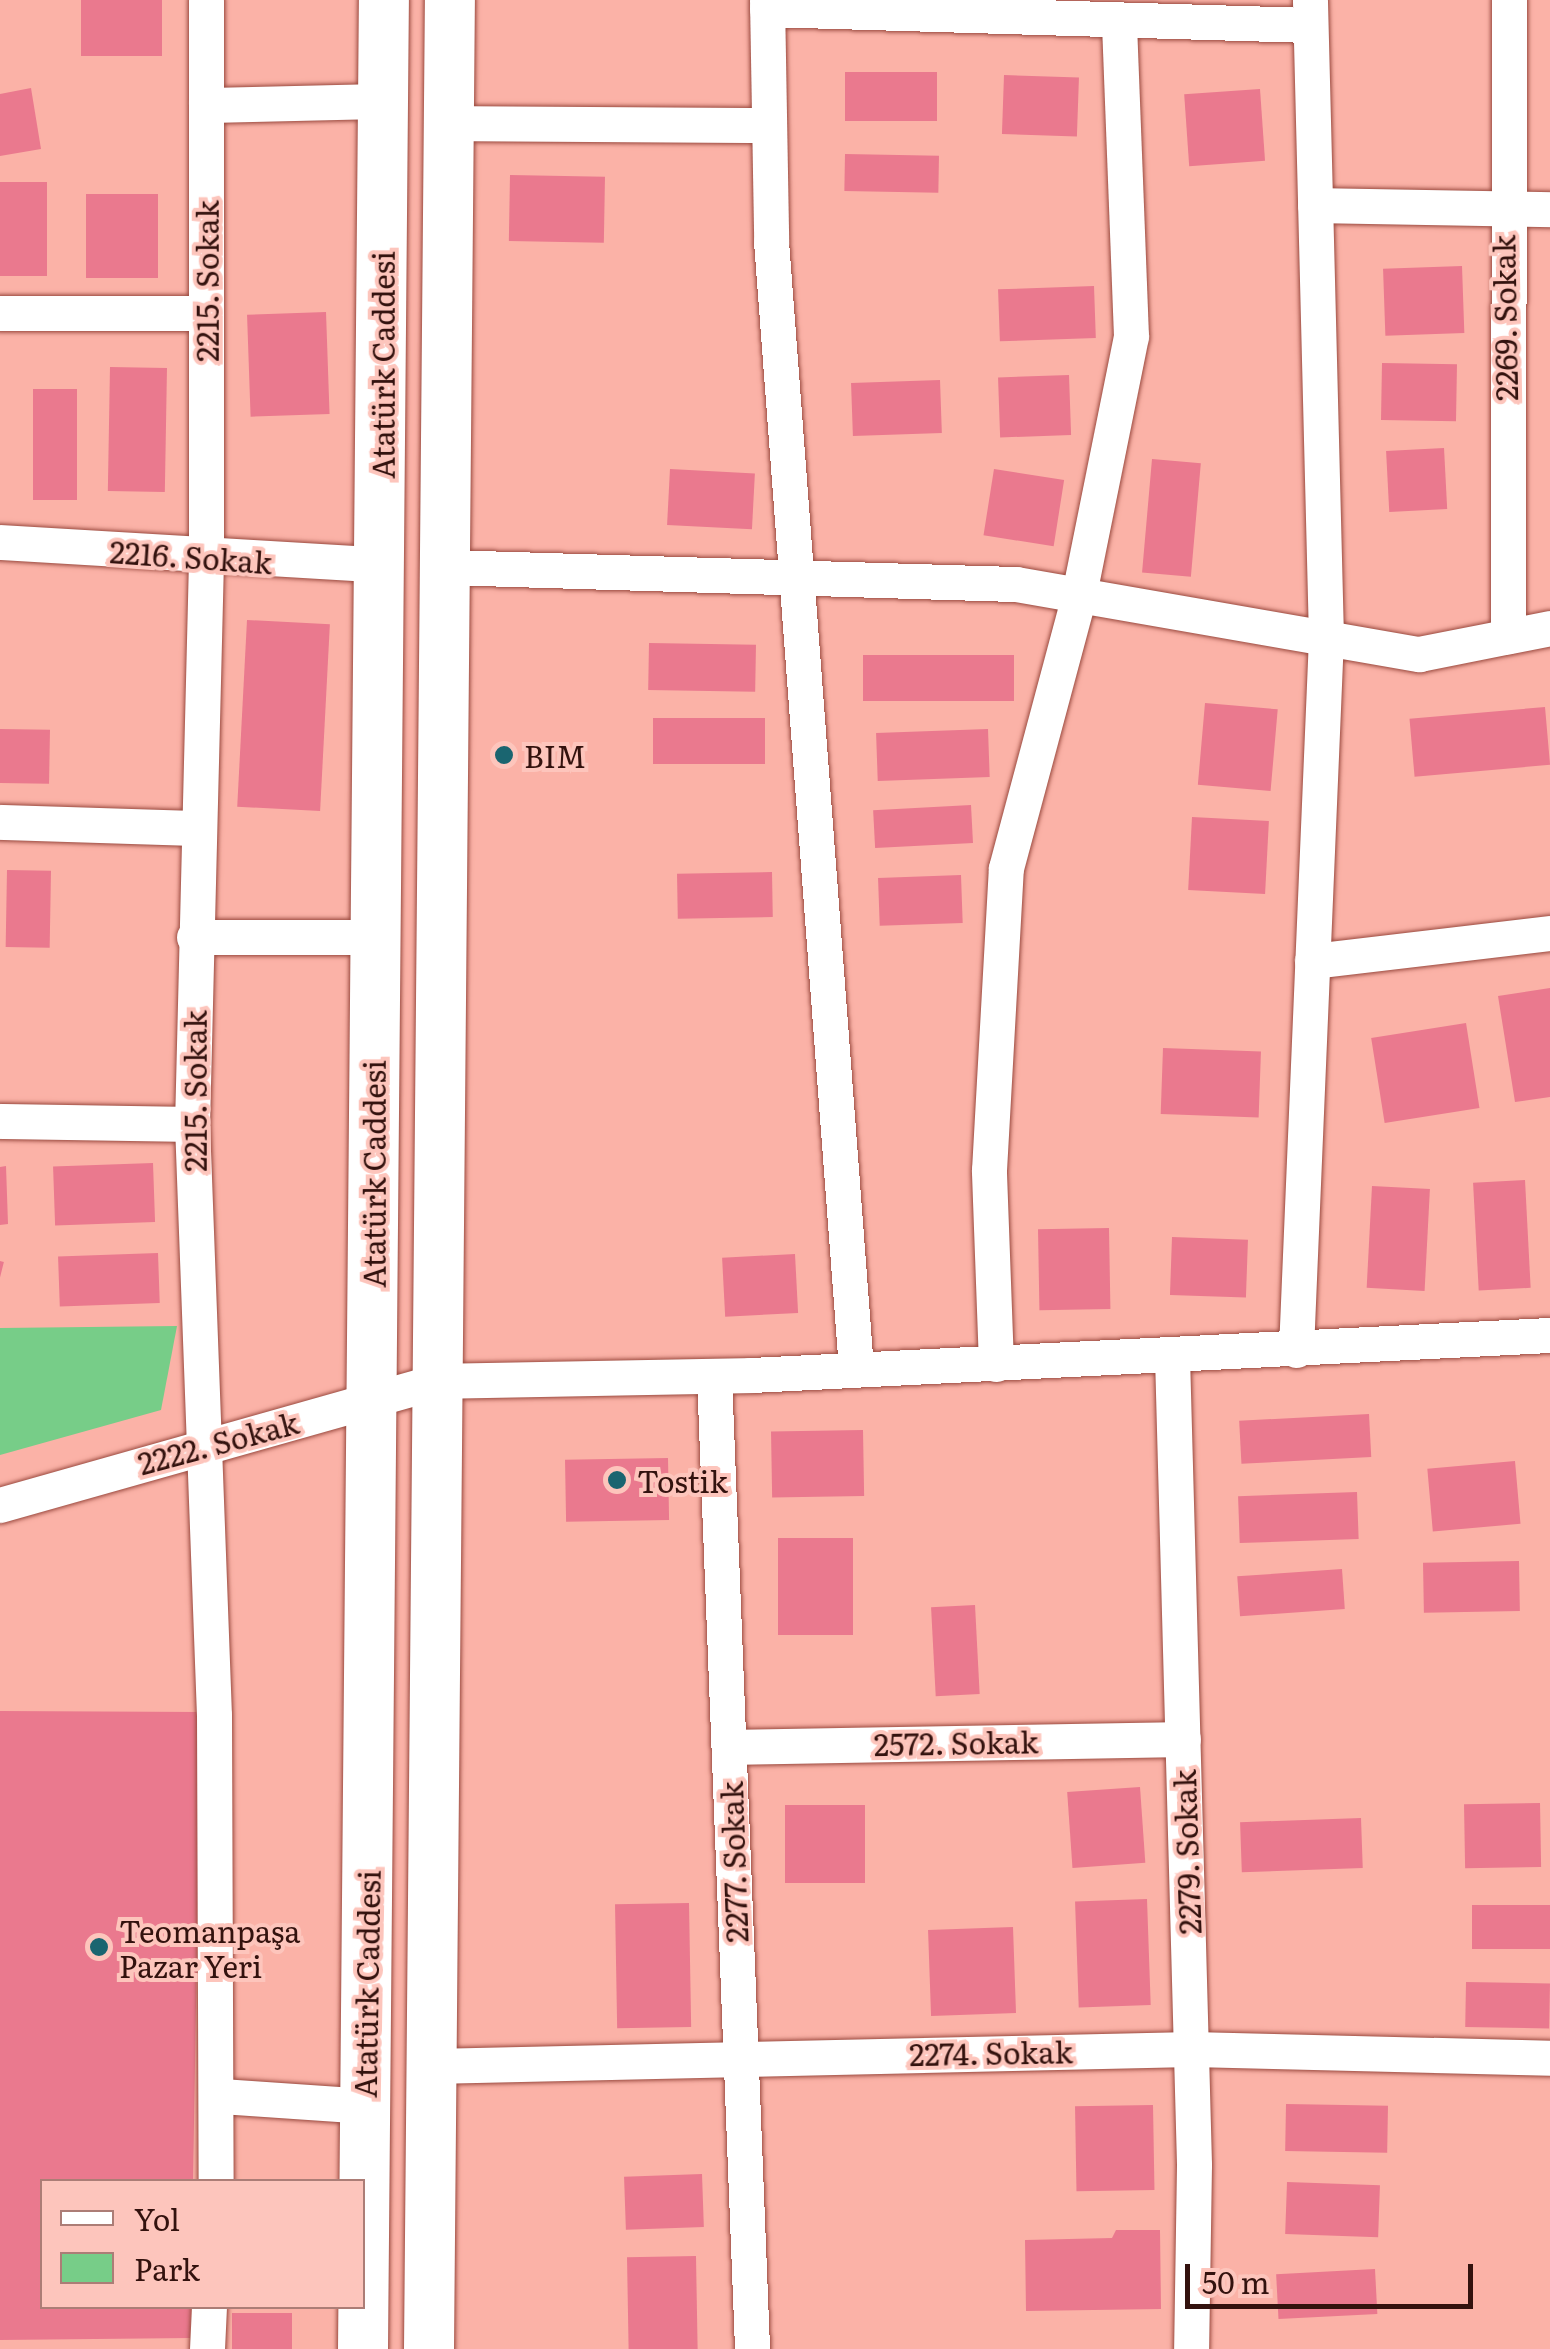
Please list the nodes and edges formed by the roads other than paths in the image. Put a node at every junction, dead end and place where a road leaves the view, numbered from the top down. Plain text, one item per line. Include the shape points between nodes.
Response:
1 (206, 0) edge
2 (384, 0) edge
3 (450, 0) edge
4 (1509, 0) edge
5 (767, 4) edge
6 (1310, 12) edge
7 (1119, 19) junction
8 (383, 101) junction
9 (206, 105) junction
10 (449, 122) junction
11 (769, 126) junction
12 (1315, 205) junction
13 (1502, 208) junction
14 (1550, 209) edge
15 (0, 312) edge
16 (206, 313) junction
17 (0, 542) edge
18 (206, 560) junction
19 (382, 565) junction
20 (444, 567) junction
21 (798, 578) junction
22 (1078, 599) junction
23 (1550, 628) edge
24 (1508, 636) junction
25 (1326, 638) junction
26 (0, 822) edge
27 (194, 828) junction
28 (1550, 933) edge
29 (194, 937) junction
30 (376, 937) junction
31 (1312, 961) junction
32 (0, 1121) edge
33 (192, 1124) junction
34 (1550, 1337) edge
35 (1296, 1350) junction
36 (1172, 1356) junction
37 (996, 1364) junction
38 (856, 1370) junction
39 (714, 1376) junction
40 (437, 1380) junction
41 (372, 1404) junction
42 (203, 1442) junction
43 (0, 1505) edge
44 (1183, 1739) junction
45 (729, 1747) junction
46 (1192, 2049) junction
47 (741, 2056) junction
48 (1550, 2058) edge
49 (431, 2066) junction
50 (220, 2096) junction
51 (365, 2106) junction
52 (216, 2179) edge
53 (364, 2179) edge
54 (209, 2309) edge
55 (363, 2309) edge
56 (206, 2349) edge
57 (363, 2349) edge
58 (429, 2349) edge
59 (752, 2349) edge
60 (1190, 2349) edge

1 - 9 street, 2215. Sokak
2 - 8 main road, Atatürk Caddesi
3 - 10 main road
4 - 13 street, 2269. Sokak
5 - 7 street
5 - 11 street
6 - 7 street
6 - 12 street
7 - 22 street via 1131,336
8 - 9 street
8 - 19 main road, Atatürk Caddesi
9 - 16 street, 2215. Sokak
10 - 11 street
10 - 20 main road
11 - 21 street
12 - 13 street
12 - 25 street
13 - 14 street
13 - 24 street, 2269. Sokak
15 - 16 street
16 - 18 street, 2215. Sokak
17 - 18 street, 2216. Sokak
18 - 19 street, 2216. Sokak
18 - 27 street, 2215. Sokak
19 - 30 main road, Atatürk Caddesi
20 - 21 street
20 - 40 main road
21 - 22 street via 1016,584
21 - 38 street via 825,1051
22 - 25 street
22 - 37 street via 1006,868 989,1170
23 - 24 street
24 - 25 street via 1419,654
25 - 31 street
26 - 27 street
27 - 29 street, 2215. Sokak
28 - 31 street
29 - 30 street
29 - 33 street, 2215. Sokak
30 - 41 main road, Atatürk Caddesi
31 - 35 street
32 - 33 street
33 - 42 street, 2215. Sokak
34 - 35 street, 2222. Sokak
35 - 36 street, 2222. Sokak
36 - 37 street, 2222. Sokak
36 - 44 street, 2279. Sokak
37 - 38 street, 2222. Sokak
38 - 39 street, 2222. Sokak
39 - 40 street, 2222. Sokak
39 - 45 street, 2277. Sokak
40 - 41 street, 2222. Sokak
40 - 49 main road
41 - 42 street, 2222. Sokak
41 - 51 main road, Atatürk Caddesi
42 - 43 street, 2222. Sokak
42 - 50 street, 2215. Sokak
44 - 45 street, 2572. Sokak
44 - 46 street, 2279. Sokak
45 - 47 street, 2277. Sokak
46 - 47 street, 2274. Sokak
46 - 48 street, 2274. Sokak
46 - 60 street, 2279. Sokak
47 - 49 street, 2274. Sokak
47 - 59 street, 2277. Sokak
49 - 58 main road
50 - 51 street
50 - 52 street, 2215. Sokak
51 - 53 main road, Atatürk Caddesi
54 - 56 street
55 - 57 main road, Atatürk Caddesi

